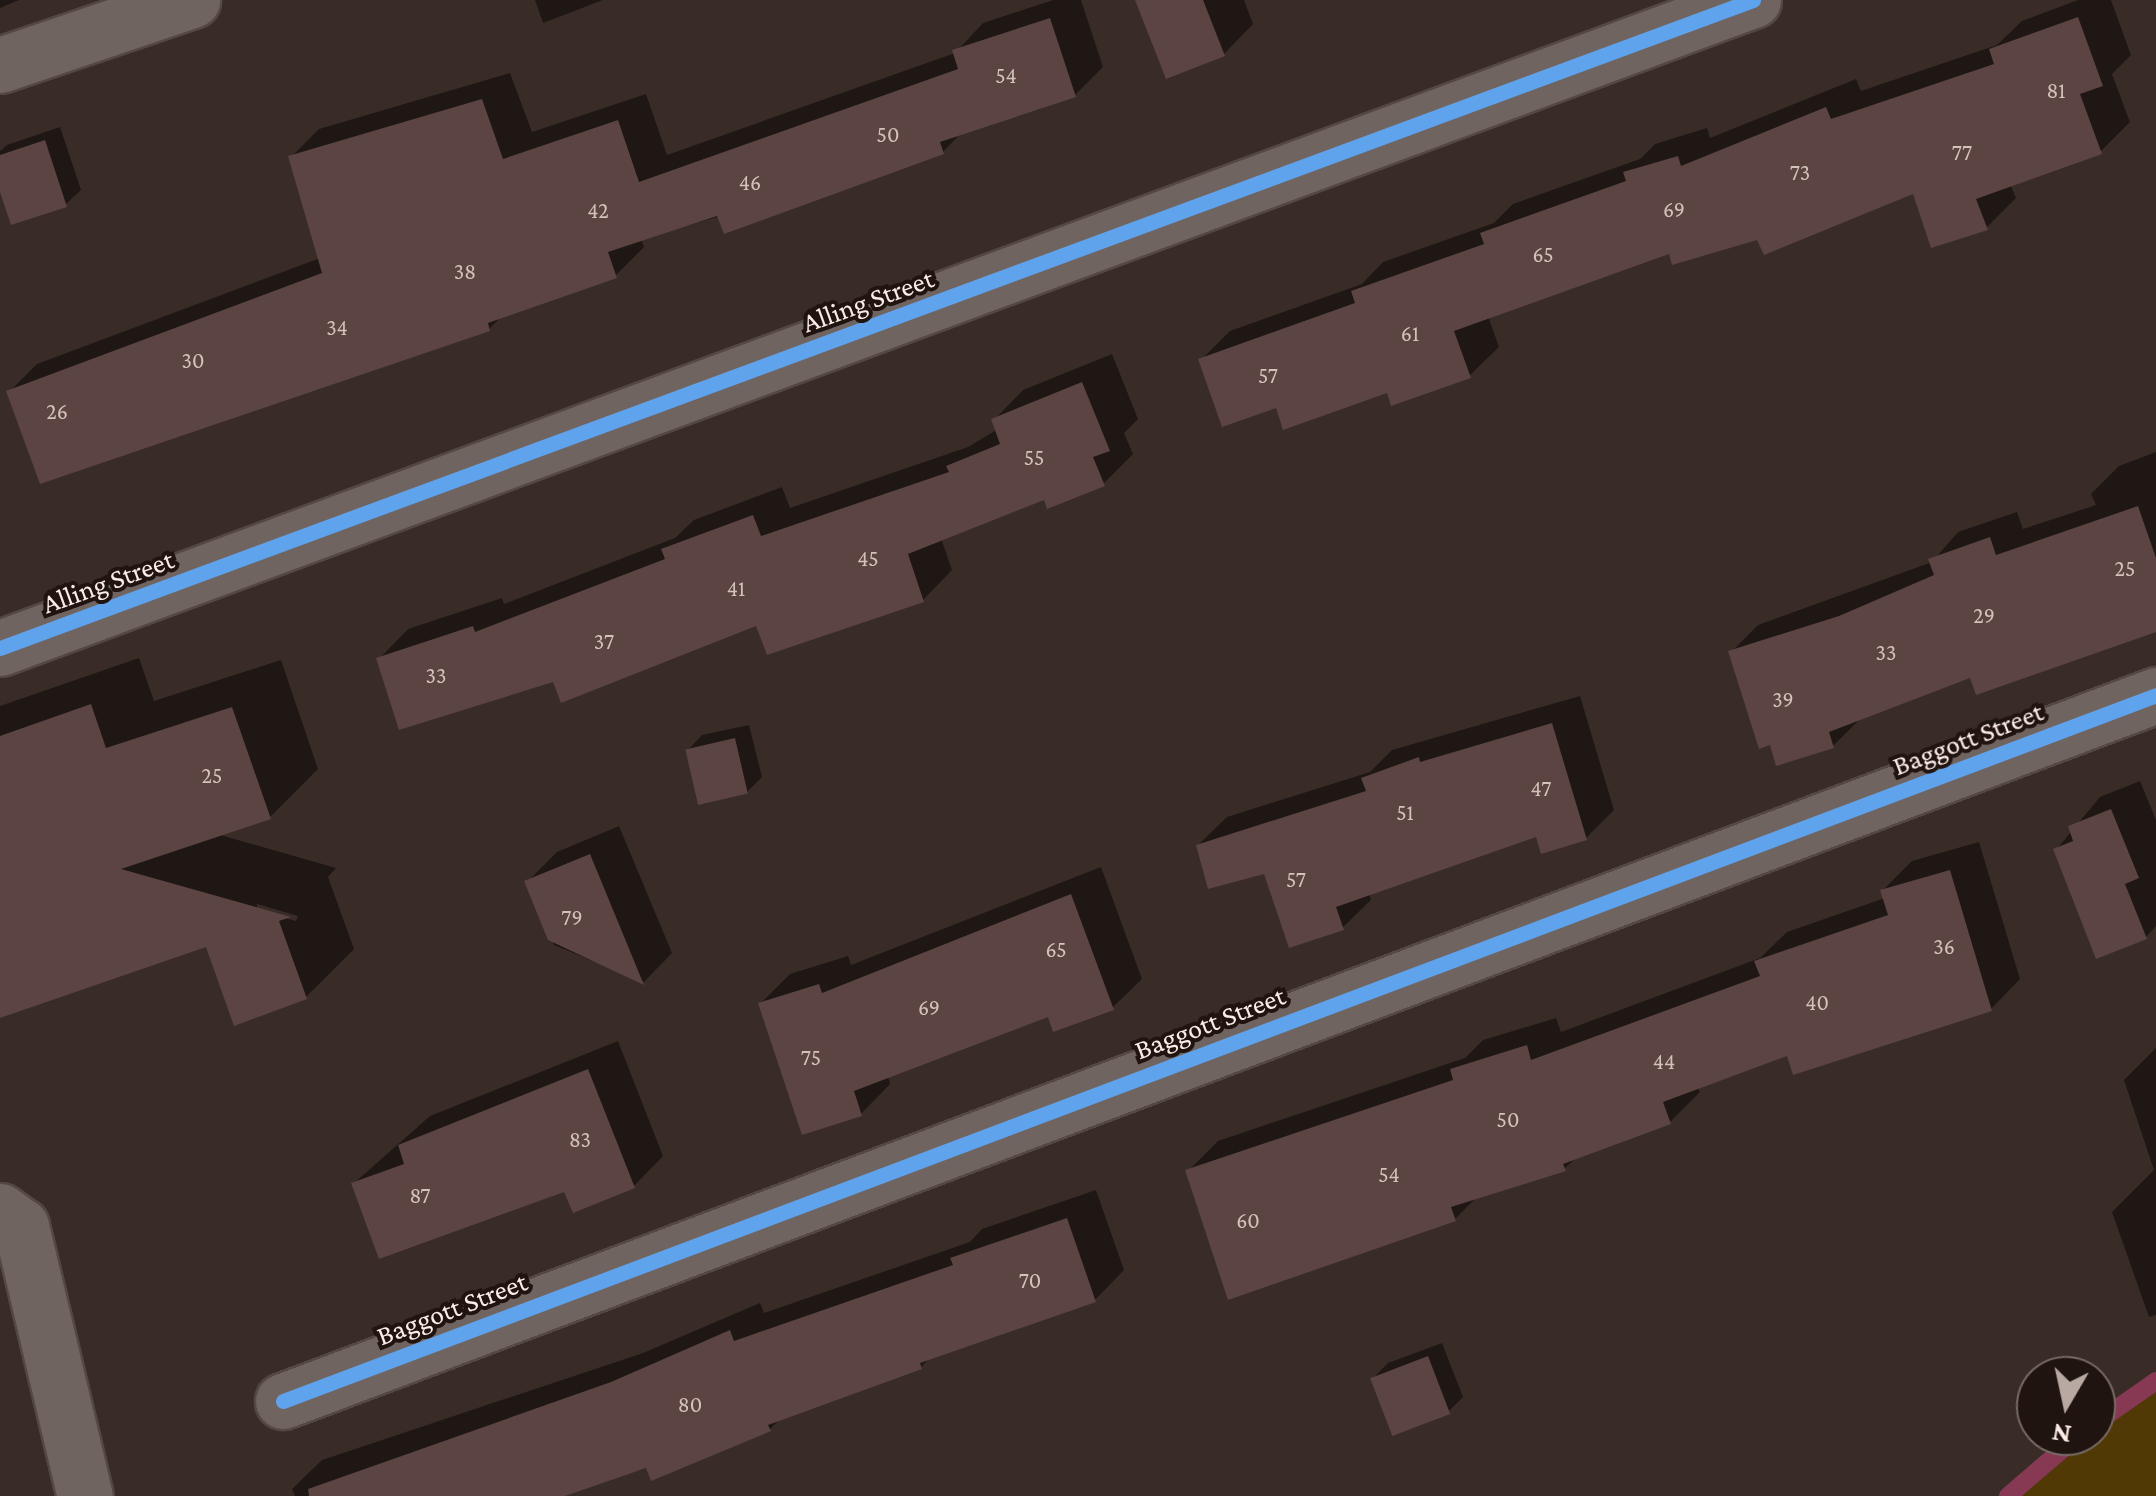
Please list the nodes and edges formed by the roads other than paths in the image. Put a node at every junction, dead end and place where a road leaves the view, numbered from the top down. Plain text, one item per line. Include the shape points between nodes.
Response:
1 (192, 0) edge
2 (1753, 0) edge
3 (0, 65) edge
4 (0, 648) edge
5 (2156, 695) edge
6 (0, 1211) edge
7 (283, 1401) dead end
8 (85, 1496) edge

1 - 3 street
2 - 4 street, Alling Street
5 - 7 street, Baggott Street
6 - 8 street via 21,1226

